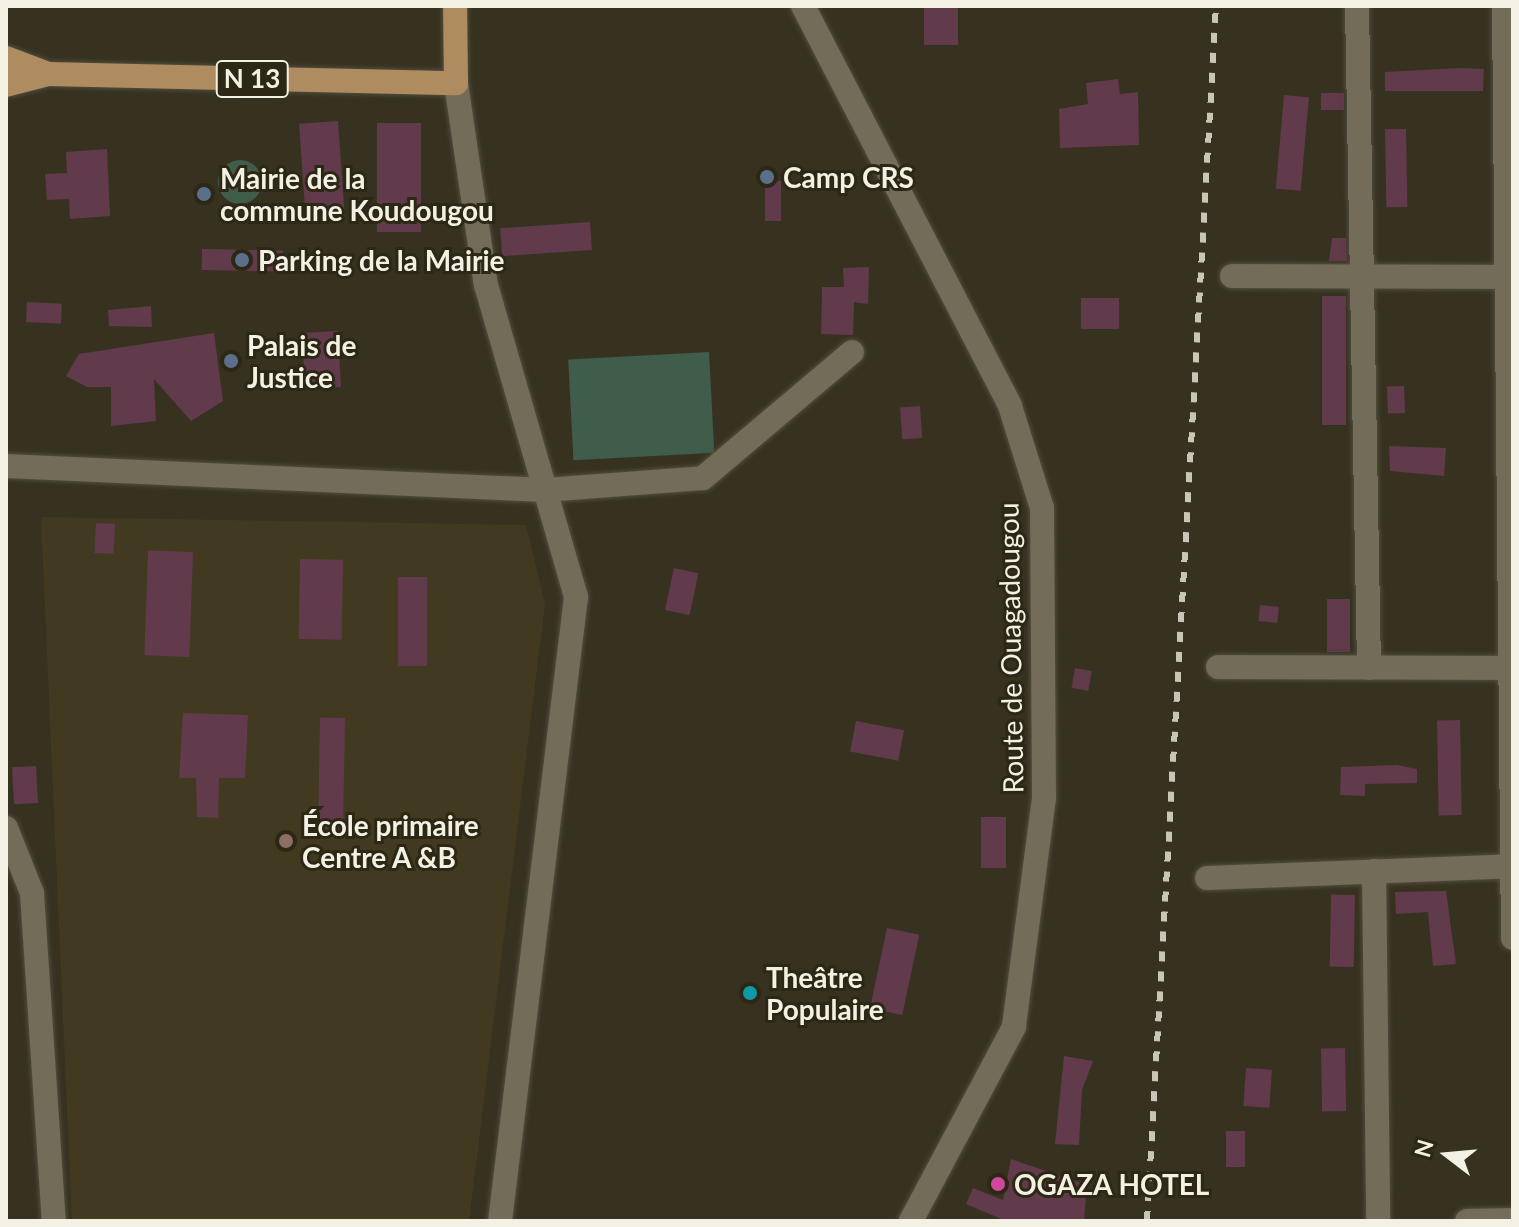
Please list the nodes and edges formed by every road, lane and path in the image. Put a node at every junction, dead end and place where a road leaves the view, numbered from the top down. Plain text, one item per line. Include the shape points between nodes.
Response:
1 (455, 6) edge
2 (803, 6) edge
3 (1357, 6) edge
4 (1504, 6) edge
5 (6, 58) edge
6 (48, 74) junction
7 (456, 83) junction
8 (6, 85) edge
9 (1232, 276) dead end
10 (1362, 276) junction
11 (1510, 277) edge
12 (852, 352) dead end
13 (6, 466) edge
14 (545, 490) junction
15 (1218, 667) dead end
16 (1369, 668) junction
17 (1512, 668) edge
18 (6, 828) edge
19 (1513, 866) edge
20 (1374, 871) junction
21 (1207, 878) dead end
22 (1513, 938) edge
23 (1513, 1220) edge
24 (54, 1221) edge
25 (500, 1221) edge
26 (911, 1221) edge
27 (1378, 1221) edge
28 (1467, 1221) edge

1 - 7 main road
2 - 26 street, Route de Ouagadougou via 865,138 1010,406 1042,508 1044,798 1014,1027
3 - 10 street
4 - 11 street
5 - 6 main road, N 13
6 - 7 main road, N 13
6 - 8 main road, N 13
7 - 14 street via 486,285
9 - 10 street
10 - 11 street
10 - 16 street
11 - 17 street
12 - 14 street via 703,478
13 - 14 street
14 - 25 street via 576,597
15 - 16 street
16 - 17 street
17 - 19 street
18 - 24 street via 32,893
19 - 20 street
19 - 22 street
20 - 21 street
20 - 27 street
23 - 28 street

